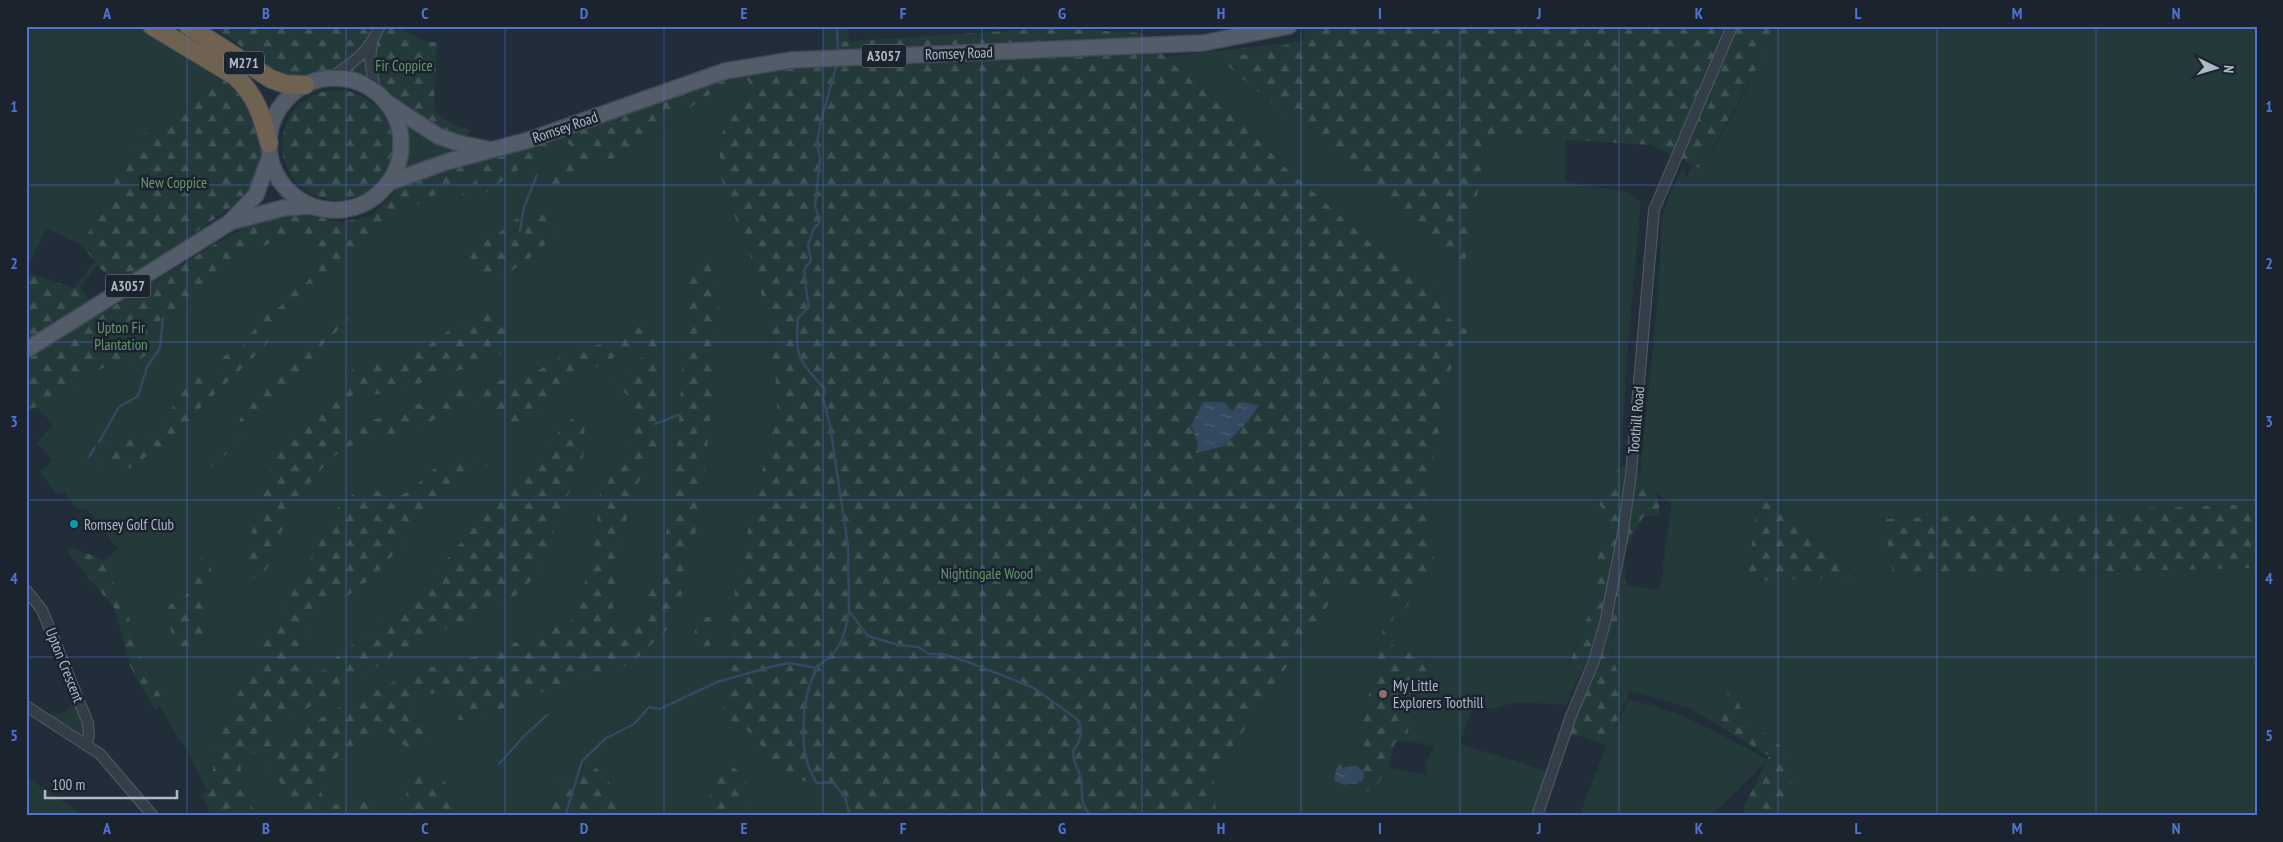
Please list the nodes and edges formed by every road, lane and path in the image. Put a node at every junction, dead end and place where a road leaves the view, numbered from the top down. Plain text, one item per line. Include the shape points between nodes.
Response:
1 (152, 26) edge
2 (188, 26) edge
3 (380, 26) edge
4 (1289, 26) edge
5 (1732, 26) edge
6 (373, 42) junction
7 (331, 78) junction
8 (305, 85) junction
9 (380, 97) junction
10 (269, 150) junction
11 (492, 150) junction
12 (388, 183) junction
13 (310, 206) junction
14 (229, 223) junction
15 (26, 350) edge
16 (26, 590) edge
17 (26, 706) edge
18 (86, 745) junction
19 (153, 816) edge
20 (1537, 816) edge

1 - 10 highway, M271 via 243,83 258,105
2 - 8 highway, M271 via 271,79
3 - 6 street
4 - 11 main road, Romsey Road / A3057 via 1203,43 792,60 725,71
5 - 20 street, Toothill Road via 1654,210 1631,474 1622,539 1594,661 1571,716
6 - 7 street via 361,57
6 - 9 street via 370,59
7 - 8 main road
7 - 9 main road via 354,81
8 - 10 main road via 286,99 279,109 270,131
9 - 11 main road, Romsey Road / A3057 via 438,136
9 - 12 main road via 395,118 400,136 399,161
10 - 13 main road via 273,169 284,186 298,200
10 - 14 main road, A3057 via 256,195
11 - 12 main road, Romsey Road / A3057
12 - 13 main road via 373,198 353,208 332,210
13 - 14 main road, A3057 via 261,212
14 - 15 main road, A3057
16 - 18 street, Upton Crescent via 42,610 88,723
17 - 18 street
18 - 19 street via 100,754

